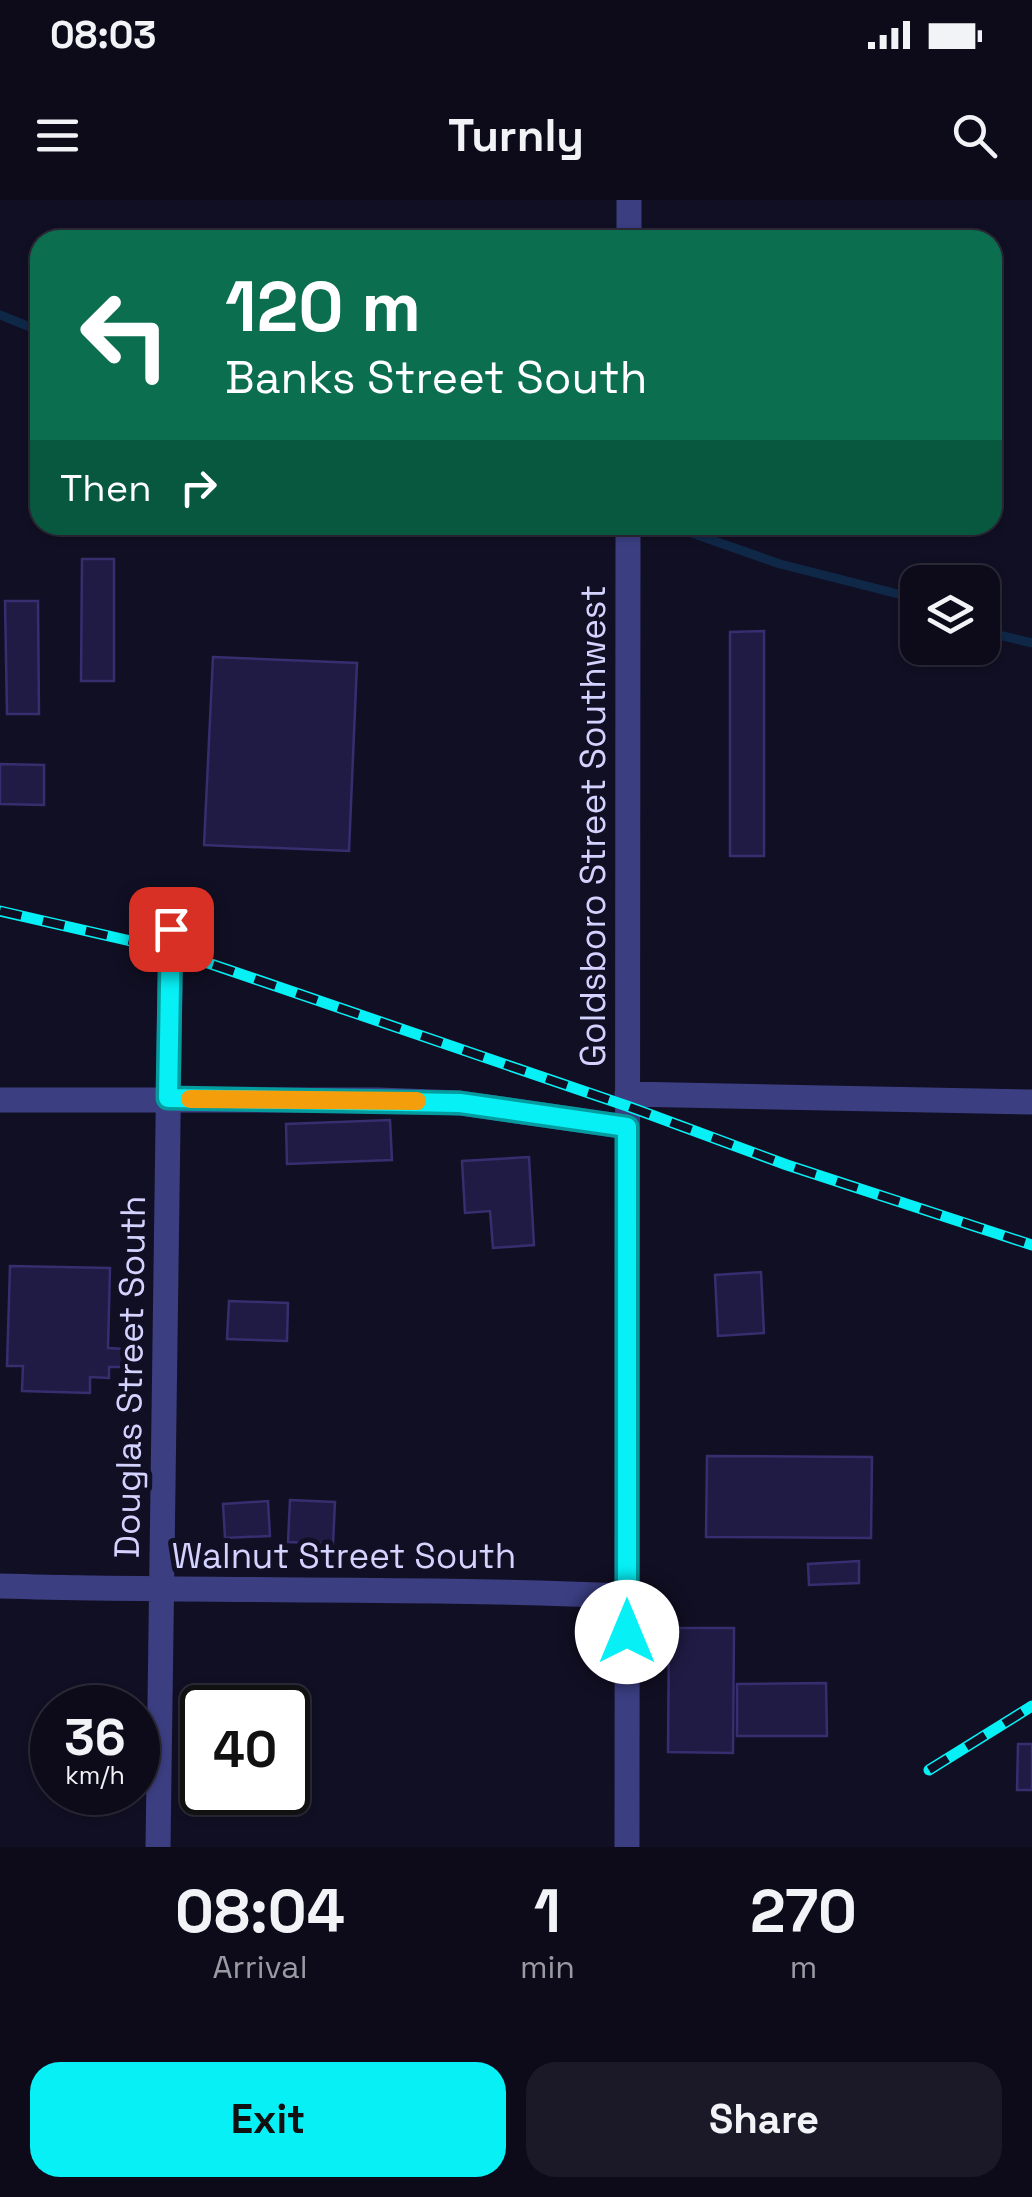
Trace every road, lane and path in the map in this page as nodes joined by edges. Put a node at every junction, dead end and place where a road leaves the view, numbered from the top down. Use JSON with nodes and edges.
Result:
{"nodes":[{"id":1,"x":628,"y":200,"type":"edge"},
{"id":2,"x":628,"y":230,"type":"edge"},
{"id":3,"x":628,"y":535,"type":"edge"},
{"id":4,"x":171,"y":908,"type":"dead end"},
{"id":5,"x":628,"y":1094,"type":"junction"},
{"id":6,"x":168,"y":1098,"type":"junction"},
{"id":7,"x":0,"y":1100,"type":"edge"},
{"id":8,"x":1032,"y":1102,"type":"edge"},
{"id":9,"x":627,"y":1127,"type":"junction"},
{"id":10,"x":0,"y":1586,"type":"edge"},
{"id":11,"x":162,"y":1590,"type":"junction"},
{"id":12,"x":627,"y":1596,"type":"junction"},
{"id":13,"x":158,"y":1847,"type":"edge"},
{"id":14,"x":626,"y":1847,"type":"edge"}],
"edges":[{"from":1,"to":2,"type":"street"},
{"from":3,"to":5,"type":"street","name":"Goldsboro Street Southwest"},
{"from":4,"to":6,"type":"street","name":"Douglas Street South"},
{"from":5,"to":8,"type":"street"},
{"from":5,"to":9,"type":"street","name":"Goldsboro Street Southwest"},
{"from":6,"to":7,"type":"street"},
{"from":6,"to":9,"type":"street"},
{"from":6,"to":11,"type":"street","name":"Douglas Street South"},
{"from":9,"to":12,"type":"street","name":"Goldsboro Street Southwest"},
{"from":10,"to":11,"type":"street","name":"Walnut Street South"},
{"from":11,"to":12,"type":"street","name":"Walnut Street South"},
{"from":11,"to":13,"type":"street","name":"Douglas Street South"},
{"from":12,"to":14,"type":"street","name":"Goldsboro Street Southwest"}]}
